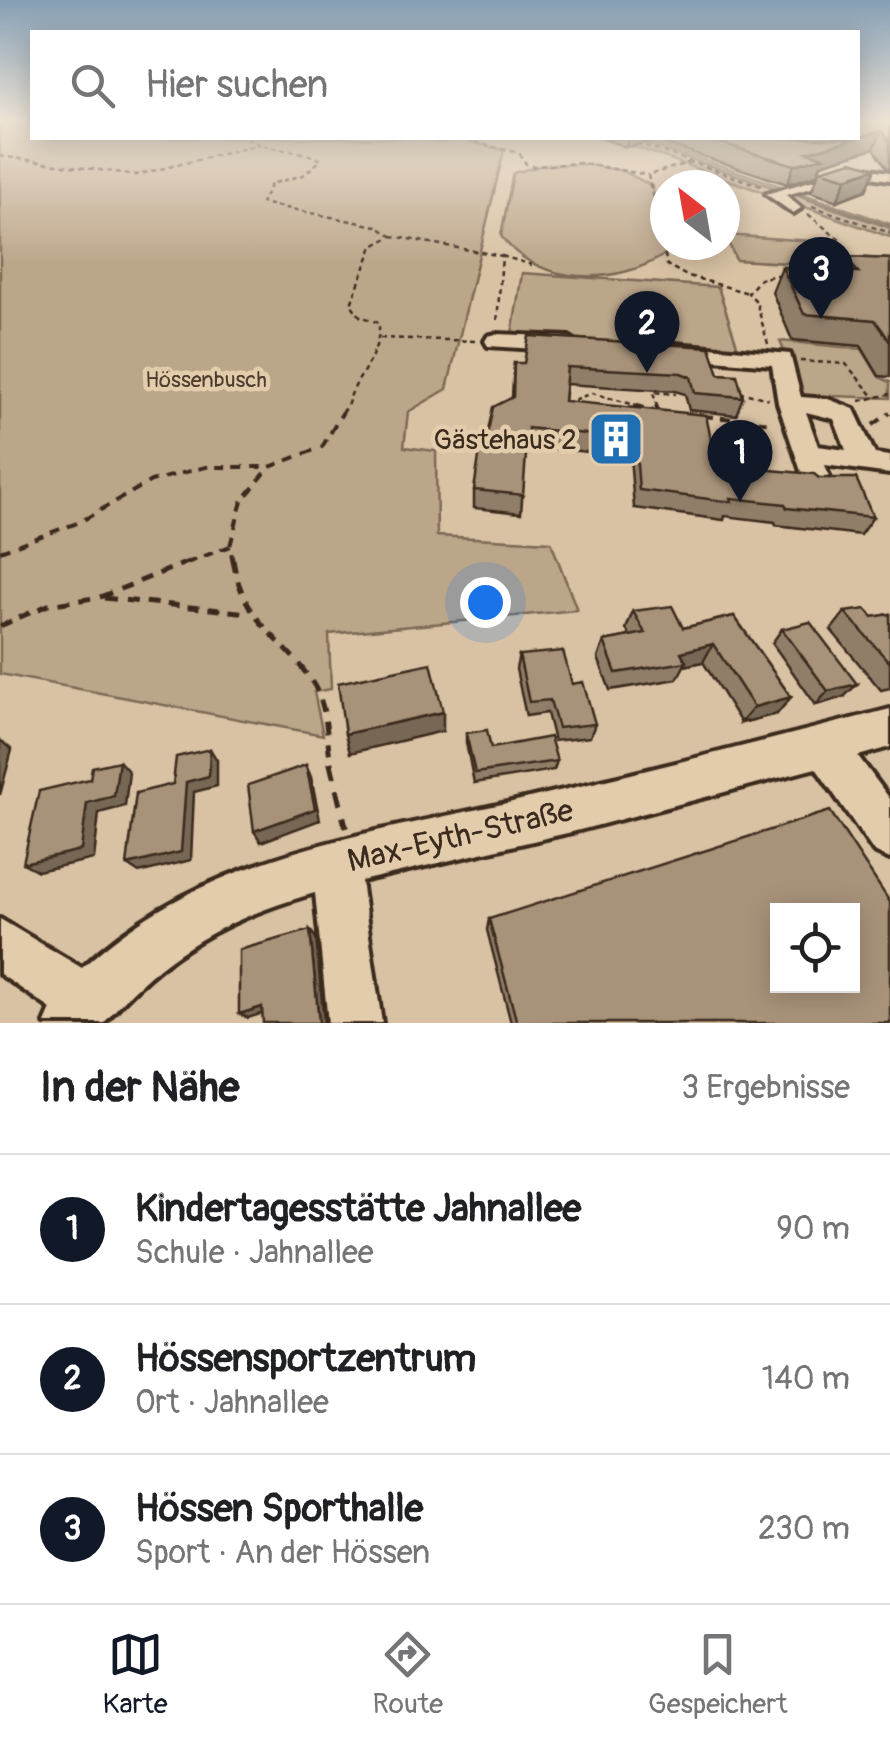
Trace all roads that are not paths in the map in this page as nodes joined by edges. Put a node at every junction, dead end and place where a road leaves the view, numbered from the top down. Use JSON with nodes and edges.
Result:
{"nodes":[{"id":1,"x":859,"y":169,"type":"edge"},
{"id":2,"x":793,"y":208,"type":"road end"},
{"id":3,"x":496,"y":342,"type":"road end"},
{"id":4,"x":600,"y":346,"type":"edge"},
{"id":5,"x":657,"y":350,"type":"edge"},
{"id":6,"x":793,"y":414,"type":"junction"},
{"id":7,"x":806,"y":453,"type":"junction"},
{"id":8,"x":877,"y":463,"type":"edge"},
{"id":9,"x":818,"y":485,"type":"edge"},
{"id":10,"x":890,"y":728,"type":"edge"},
{"id":11,"x":825,"y":746,"type":"junction"},
{"id":12,"x":890,"y":836,"type":"edge"},
{"id":13,"x":344,"y":860,"type":"junction"},
{"id":14,"x":0,"y":944,"type":"edge"},
{"id":15,"x":79,"y":1012,"type":"edge"},
{"id":16,"x":356,"y":1023,"type":"edge"}],
"edges":[{"from":1,"to":2,"type":"street"},
{"from":3,"to":4,"type":"street"},
{"from":5,"to":6,"type":"street"},
{"from":6,"to":7,"type":"street"},
{"from":6,"to":8,"type":"street"},
{"from":7,"to":8,"type":"street"},
{"from":7,"to":9,"type":"street"},
{"from":10,"to":11,"type":"street","name":"Max-Eyth-Straße"},
{"from":11,"to":12,"type":"street"},
{"from":11,"to":13,"type":"street","name":"Max-Eyth-Straße"},
{"from":13,"to":15,"type":"street","name":"Max-Eyth-Straße"},
{"from":13,"to":16,"type":"street"},
{"from":14,"to":15,"type":"street"}]}
